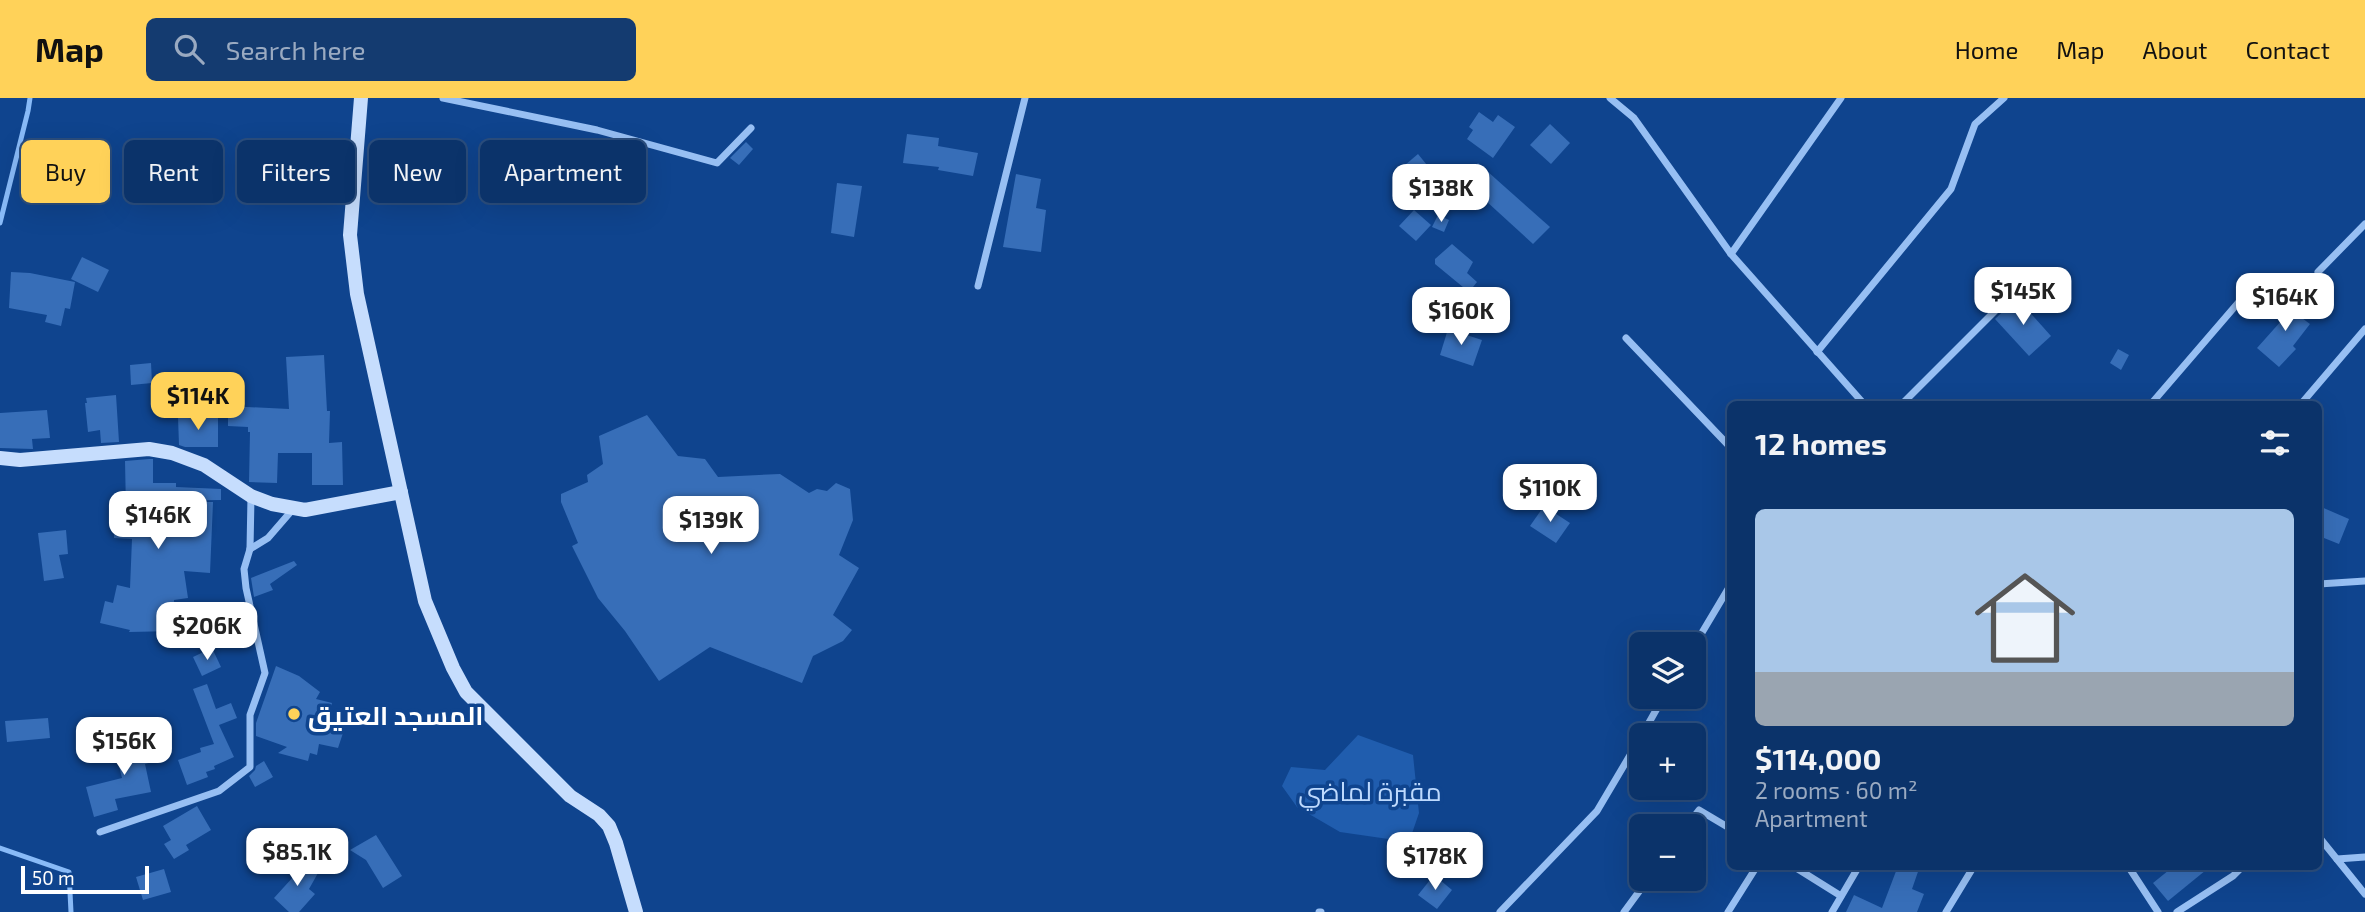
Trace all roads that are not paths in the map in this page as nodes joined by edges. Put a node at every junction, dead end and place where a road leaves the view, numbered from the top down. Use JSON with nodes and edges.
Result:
{"nodes":[{"id":1,"x":361,"y":98,"type":"edge"},
{"id":2,"x":443,"y":98,"type":"edge"},
{"id":3,"x":1025,"y":98,"type":"edge"},
{"id":4,"x":1610,"y":98,"type":"edge"},
{"id":5,"x":1840,"y":98,"type":"edge"},
{"id":6,"x":2004,"y":98,"type":"edge"},
{"id":7,"x":751,"y":128,"type":"dead end"},
{"id":8,"x":2365,"y":224,"type":"edge"},
{"id":9,"x":1731,"y":254,"type":"junction"},
{"id":10,"x":2035,"y":271,"type":"dead end"},
{"id":11,"x":2318,"y":272,"type":"dead end"},
{"id":12,"x":978,"y":286,"type":"dead end"},
{"id":13,"x":2244,"y":296,"type":"dead end"},
{"id":14,"x":2365,"y":329,"type":"edge"},
{"id":15,"x":1626,"y":338,"type":"dead end"},
{"id":16,"x":1817,"y":352,"type":"junction"},
{"id":17,"x":1861,"y":401,"type":"edge"},
{"id":18,"x":1905,"y":401,"type":"edge"},
{"id":19,"x":2154,"y":401,"type":"edge"},
{"id":20,"x":2304,"y":401,"type":"edge"},
{"id":21,"x":1727,"y":444,"type":"edge"},
{"id":22,"x":0,"y":458,"type":"edge"},
{"id":23,"x":401,"y":492,"type":"junction"},
{"id":24,"x":251,"y":496,"type":"junction"},
{"id":25,"x":295,"y":508,"type":"junction"},
{"id":26,"x":250,"y":549,"type":"junction"},
{"id":27,"x":2365,"y":581,"type":"edge"},
{"id":28,"x":2322,"y":584,"type":"edge"},
{"id":29,"x":1727,"y":591,"type":"edge"},
{"id":30,"x":1702,"y":632,"type":"edge"},
{"id":31,"x":1629,"y":757,"type":"edge"},
{"id":32,"x":1706,"y":814,"type":"edge"},
{"id":33,"x":1727,"y":827,"type":"edge"},
{"id":34,"x":100,"y":832,"type":"dead end"},
{"id":35,"x":2322,"y":841,"type":"edge"},
{"id":36,"x":2365,"y":857,"type":"edge"},
{"id":37,"x":2337,"y":859,"type":"junction"},
{"id":38,"x":1754,"y":870,"type":"edge"},
{"id":39,"x":1799,"y":870,"type":"edge"},
{"id":40,"x":1857,"y":870,"type":"edge"},
{"id":41,"x":1972,"y":870,"type":"edge"},
{"id":42,"x":2131,"y":870,"type":"edge"},
{"id":43,"x":2239,"y":870,"type":"edge"},
{"id":44,"x":1639,"y":891,"type":"edge"},
{"id":45,"x":2365,"y":894,"type":"edge"},
{"id":46,"x":1841,"y":896,"type":"junction"},
{"id":47,"x":636,"y":912,"type":"edge"},
{"id":48,"x":1500,"y":912,"type":"edge"},
{"id":49,"x":1624,"y":912,"type":"edge"},
{"id":50,"x":1728,"y":912,"type":"edge"},
{"id":51,"x":1832,"y":912,"type":"edge"},
{"id":52,"x":1946,"y":912,"type":"edge"},
{"id":53,"x":2158,"y":912,"type":"edge"},
{"id":54,"x":2177,"y":912,"type":"edge"}],
"edges":[{"from":1,"to":23,"type":"street"},
{"from":2,"to":7,"type":"street"},
{"from":3,"to":12,"type":"street"},
{"from":4,"to":9,"type":"street"},
{"from":5,"to":9,"type":"street"},
{"from":6,"to":16,"type":"street"},
{"from":8,"to":11,"type":"street"},
{"from":9,"to":16,"type":"street"},
{"from":10,"to":18,"type":"street"},
{"from":13,"to":19,"type":"street"},
{"from":14,"to":20,"type":"street"},
{"from":15,"to":21,"type":"street"},
{"from":16,"to":17,"type":"street"},
{"from":22,"to":24,"type":"street"},
{"from":23,"to":25,"type":"street"},
{"from":23,"to":47,"type":"street"},
{"from":24,"to":25,"type":"street"},
{"from":24,"to":26,"type":"street"},
{"from":25,"to":26,"type":"street"},
{"from":26,"to":34,"type":"street"},
{"from":27,"to":28,"type":"street"},
{"from":29,"to":30,"type":"street"},
{"from":31,"to":48,"type":"street"},
{"from":32,"to":33,"type":"street"},
{"from":35,"to":37,"type":"street"},
{"from":36,"to":37,"type":"street"},
{"from":37,"to":45,"type":"street"},
{"from":38,"to":50,"type":"street"},
{"from":39,"to":46,"type":"street"},
{"from":40,"to":46,"type":"street"},
{"from":41,"to":52,"type":"street"},
{"from":42,"to":53,"type":"street"},
{"from":43,"to":54,"type":"street"},
{"from":44,"to":49,"type":"street"},
{"from":46,"to":51,"type":"street"}]}
